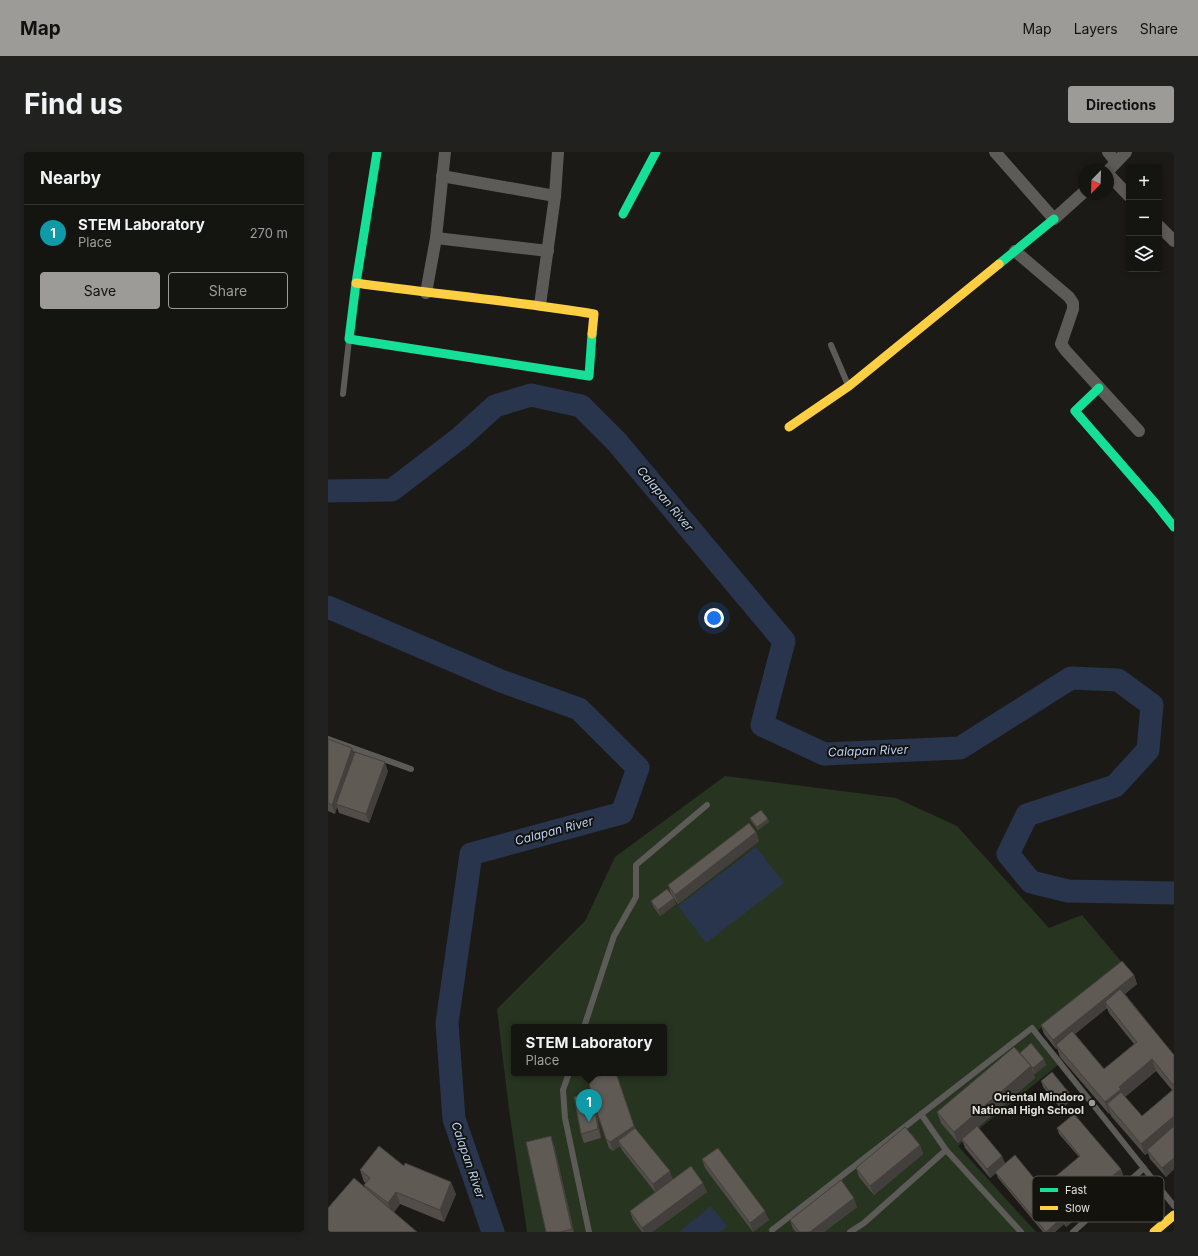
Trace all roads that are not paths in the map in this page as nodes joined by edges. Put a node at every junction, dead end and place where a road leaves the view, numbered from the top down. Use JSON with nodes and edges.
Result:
{"nodes":[{"id":1,"x":377,"y":152,"type":"edge"},
{"id":2,"x":445,"y":152,"type":"edge"},
{"id":3,"x":558,"y":152,"type":"edge"},
{"id":4,"x":656,"y":152,"type":"edge"},
{"id":5,"x":995,"y":152,"type":"edge"},
{"id":6,"x":1108,"y":152,"type":"edge"},
{"id":7,"x":1126,"y":152,"type":"edge"},
{"id":8,"x":1111,"y":164,"type":"edge"},
{"id":9,"x":1114,"y":164,"type":"edge"},
{"id":10,"x":442,"y":176,"type":"junction"},
{"id":11,"x":1114,"y":180,"type":"edge"},
{"id":12,"x":1126,"y":193,"type":"edge"},
{"id":13,"x":556,"y":196,"type":"junction"},
{"id":14,"x":1078,"y":197,"type":"edge"},
{"id":15,"x":623,"y":214,"type":"dead end"},
{"id":16,"x":1054,"y":219,"type":"junction"},
{"id":17,"x":1162,"y":229,"type":"edge"},
{"id":18,"x":436,"y":238,"type":"junction"},
{"id":19,"x":1174,"y":242,"type":"edge"},
{"id":20,"x":548,"y":251,"type":"junction"},
{"id":21,"x":1015,"y":251,"type":"junction"},
{"id":22,"x":356,"y":283,"type":"junction"},
{"id":23,"x":426,"y":293,"type":"junction"},
{"id":24,"x":540,"y":305,"type":"junction"},
{"id":25,"x":349,"y":339,"type":"junction"},
{"id":26,"x":831,"y":345,"type":"dead end"},
{"id":27,"x":849,"y":386,"type":"junction"},
{"id":28,"x":1099,"y":388,"type":"junction"},
{"id":29,"x":344,"y":394,"type":"dead end"},
{"id":30,"x":789,"y":427,"type":"dead end"},
{"id":31,"x":1139,"y":431,"type":"dead end"},
{"id":32,"x":1174,"y":527,"type":"edge"},
{"id":33,"x":328,"y":739,"type":"edge"},
{"id":34,"x":411,"y":769,"type":"dead end"},
{"id":35,"x":707,"y":805,"type":"dead end"},
{"id":36,"x":585,"y":1024,"type":"edge"},
{"id":37,"x":568,"y":1076,"type":"edge"},
{"id":38,"x":921,"y":1114,"type":"junction"},
{"id":39,"x":946,"y":1150,"type":"junction"},
{"id":40,"x":1144,"y":1168,"type":"junction"},
{"id":41,"x":1135,"y":1176,"type":"edge"},
{"id":42,"x":1150,"y":1176,"type":"edge"},
{"id":43,"x":1164,"y":1193,"type":"edge"},
{"id":44,"x":1174,"y":1206,"type":"edge"},
{"id":45,"x":1174,"y":1215,"type":"edge"},
{"id":46,"x":1084,"y":1222,"type":"edge"},
{"id":47,"x":772,"y":1230,"type":"dead end"},
{"id":48,"x":588,"y":1232,"type":"edge"},
{"id":49,"x":850,"y":1232,"type":"edge"},
{"id":50,"x":1021,"y":1232,"type":"edge"},
{"id":51,"x":1073,"y":1232,"type":"edge"},
{"id":52,"x":1154,"y":1232,"type":"edge"}],
"edges":[{"from":1,"to":22,"type":"main road"},
{"from":2,"to":10,"type":"street"},
{"from":3,"to":13,"type":"street"},
{"from":4,"to":15,"type":"main road"},
{"from":5,"to":16,"type":"street"},
{"from":6,"to":8,"type":"street"},
{"from":7,"to":9,"type":"street"},
{"from":10,"to":13,"type":"street"},
{"from":10,"to":18,"type":"street"},
{"from":11,"to":12,"type":"street"},
{"from":13,"to":20,"type":"street"},
{"from":14,"to":16,"type":"street"},
{"from":16,"to":21,"type":"main road"},
{"from":17,"to":19,"type":"street"},
{"from":18,"to":20,"type":"street"},
{"from":18,"to":23,"type":"street"},
{"from":20,"to":24,"type":"street"},
{"from":21,"to":27,"type":"main road"},
{"from":21,"to":28,"type":"street"},
{"from":22,"to":23,"type":"main road"},
{"from":22,"to":25,"type":"main road"},
{"from":23,"to":24,"type":"main road"},
{"from":24,"to":25,"type":"main road"},
{"from":25,"to":29,"type":"lane"},
{"from":26,"to":27,"type":"lane"},
{"from":27,"to":30,"type":"main road"},
{"from":28,"to":31,"type":"street"},
{"from":28,"to":32,"type":"main road"},
{"from":33,"to":34,"type":"lane"},
{"from":35,"to":36,"type":"lane"},
{"from":37,"to":48,"type":"lane"},
{"from":38,"to":39,"type":"lane"},
{"from":38,"to":40,"type":"lane"},
{"from":38,"to":47,"type":"lane"},
{"from":39,"to":49,"type":"lane"},
{"from":39,"to":50,"type":"lane"},
{"from":40,"to":41,"type":"lane"},
{"from":40,"to":42,"type":"lane"},
{"from":43,"to":44,"type":"lane"},
{"from":45,"to":52,"type":"main road"},
{"from":46,"to":51,"type":"lane"}]}
